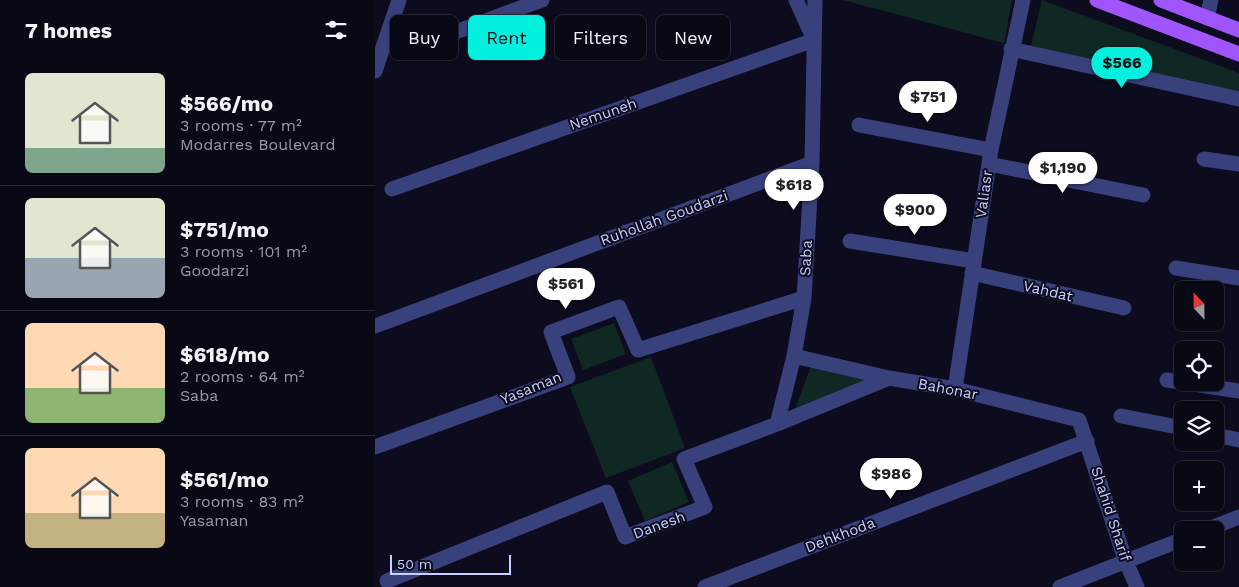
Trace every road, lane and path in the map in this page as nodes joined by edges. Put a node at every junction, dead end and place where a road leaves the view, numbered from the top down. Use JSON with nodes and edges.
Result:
{"nodes":[{"id":1,"x":399,"y":0,"type":"edge"},
{"id":2,"x":542,"y":0,"type":"edge"},
{"id":3,"x":796,"y":0,"type":"edge"},
{"id":4,"x":815,"y":0,"type":"edge"},
{"id":5,"x":1023,"y":0,"type":"edge"},
{"id":6,"x":1097,"y":0,"type":"edge"},
{"id":7,"x":1161,"y":0,"type":"edge"},
{"id":8,"x":1211,"y":0,"type":"edge"},
{"id":9,"x":1207,"y":18,"type":"junction"},
{"id":10,"x":1239,"y":30,"type":"edge"},
{"id":11,"x":458,"y":31,"type":"edge"},
{"id":12,"x":814,"y":40,"type":"junction"},
{"id":13,"x":1011,"y":49,"type":"junction"},
{"id":14,"x":1239,"y":54,"type":"edge"},
{"id":15,"x":375,"y":71,"type":"edge"},
{"id":16,"x":1239,"y":99,"type":"edge"},
{"id":17,"x":859,"y":125,"type":"dead end"},
{"id":18,"x":990,"y":157,"type":"junction"},
{"id":19,"x":1204,"y":159,"type":"dead end"},
{"id":20,"x":812,"y":163,"type":"junction"},
{"id":21,"x":1239,"y":164,"type":"edge"},
{"id":22,"x":392,"y":189,"type":"dead end"},
{"id":23,"x":1143,"y":195,"type":"dead end"},
{"id":24,"x":850,"y":241,"type":"dead end"},
{"id":25,"x":973,"y":267,"type":"junction"},
{"id":26,"x":1176,"y":268,"type":"dead end"},
{"id":27,"x":1239,"y":278,"type":"edge"},
{"id":28,"x":804,"y":298,"type":"junction"},
{"id":29,"x":1124,"y":308,"type":"dead end"},
{"id":30,"x":375,"y":326,"type":"edge"},
{"id":31,"x":794,"y":356,"type":"junction"},
{"id":32,"x":889,"y":378,"type":"junction"},
{"id":33,"x":1167,"y":380,"type":"dead end"},
{"id":34,"x":955,"y":389,"type":"junction"},
{"id":35,"x":1239,"y":391,"type":"edge"},
{"id":36,"x":1121,"y":416,"type":"dead end"},
{"id":37,"x":777,"y":424,"type":"junction"},
{"id":38,"x":1174,"y":426,"type":"edge"},
{"id":39,"x":1224,"y":437,"type":"edge"},
{"id":40,"x":1239,"y":440,"type":"edge"},
{"id":41,"x":1087,"y":441,"type":"junction"},
{"id":42,"x":375,"y":447,"type":"edge"},
{"id":43,"x":1239,"y":517,"type":"edge"},
{"id":44,"x":1224,"y":523,"type":"edge"},
{"id":45,"x":1174,"y":543,"type":"edge"},
{"id":46,"x":1126,"y":562,"type":"junction"},
{"id":47,"x":386,"y":581,"type":"edge"},
{"id":48,"x":705,"y":587,"type":"edge"},
{"id":49,"x":1060,"y":587,"type":"edge"},
{"id":50,"x":1137,"y":587,"type":"edge"}],
"edges":[{"from":1,"to":15,"type":"street"},
{"from":2,"to":11,"type":"street"},
{"from":3,"to":12,"type":"street"},
{"from":4,"to":12,"type":"street","name":"Saba"},
{"from":5,"to":13,"type":"street","name":"Valiasr"},
{"from":6,"to":14,"type":"main road"},
{"from":7,"to":9,"type":"main road"},
{"from":8,"to":9,"type":"street"},
{"from":9,"to":10,"type":"main road"},
{"from":12,"to":20,"type":"street","name":"Saba"},
{"from":12,"to":22,"type":"street","name":"Nemuneh"},
{"from":13,"to":16,"type":"street"},
{"from":13,"to":18,"type":"street","name":"Valiasr"},
{"from":17,"to":18,"type":"street"},
{"from":18,"to":23,"type":"street"},
{"from":18,"to":25,"type":"street","name":"Valiasr"},
{"from":19,"to":21,"type":"street"},
{"from":20,"to":28,"type":"street","name":"Saba"},
{"from":20,"to":30,"type":"street","name":"Ruhollah Goudarzi"},
{"from":24,"to":25,"type":"street","name":"Vahdat"},
{"from":25,"to":29,"type":"street","name":"Vahdat"},
{"from":25,"to":34,"type":"street","name":"Valiasr"},
{"from":26,"to":27,"type":"street"},
{"from":28,"to":31,"type":"street","name":"Saba"},
{"from":28,"to":42,"type":"street","name":"Yasaman"},
{"from":31,"to":32,"type":"street","name":"Bahonar"},
{"from":31,"to":37,"type":"street","name":"Saba"},
{"from":32,"to":34,"type":"street","name":"Bahonar"},
{"from":32,"to":37,"type":"street","name":"Danesh"},
{"from":33,"to":35,"type":"street"},
{"from":34,"to":41,"type":"street","name":"Bahonar"},
{"from":36,"to":38,"type":"street"},
{"from":37,"to":47,"type":"street","name":"Danesh"},
{"from":39,"to":40,"type":"street"},
{"from":41,"to":46,"type":"street","name":"Shahid Sharif"},
{"from":41,"to":48,"type":"street","name":"Dehkhoda"},
{"from":43,"to":44,"type":"street"},
{"from":45,"to":46,"type":"street"},
{"from":46,"to":49,"type":"street"},
{"from":46,"to":50,"type":"street","name":"Shahid Sharif"}]}
